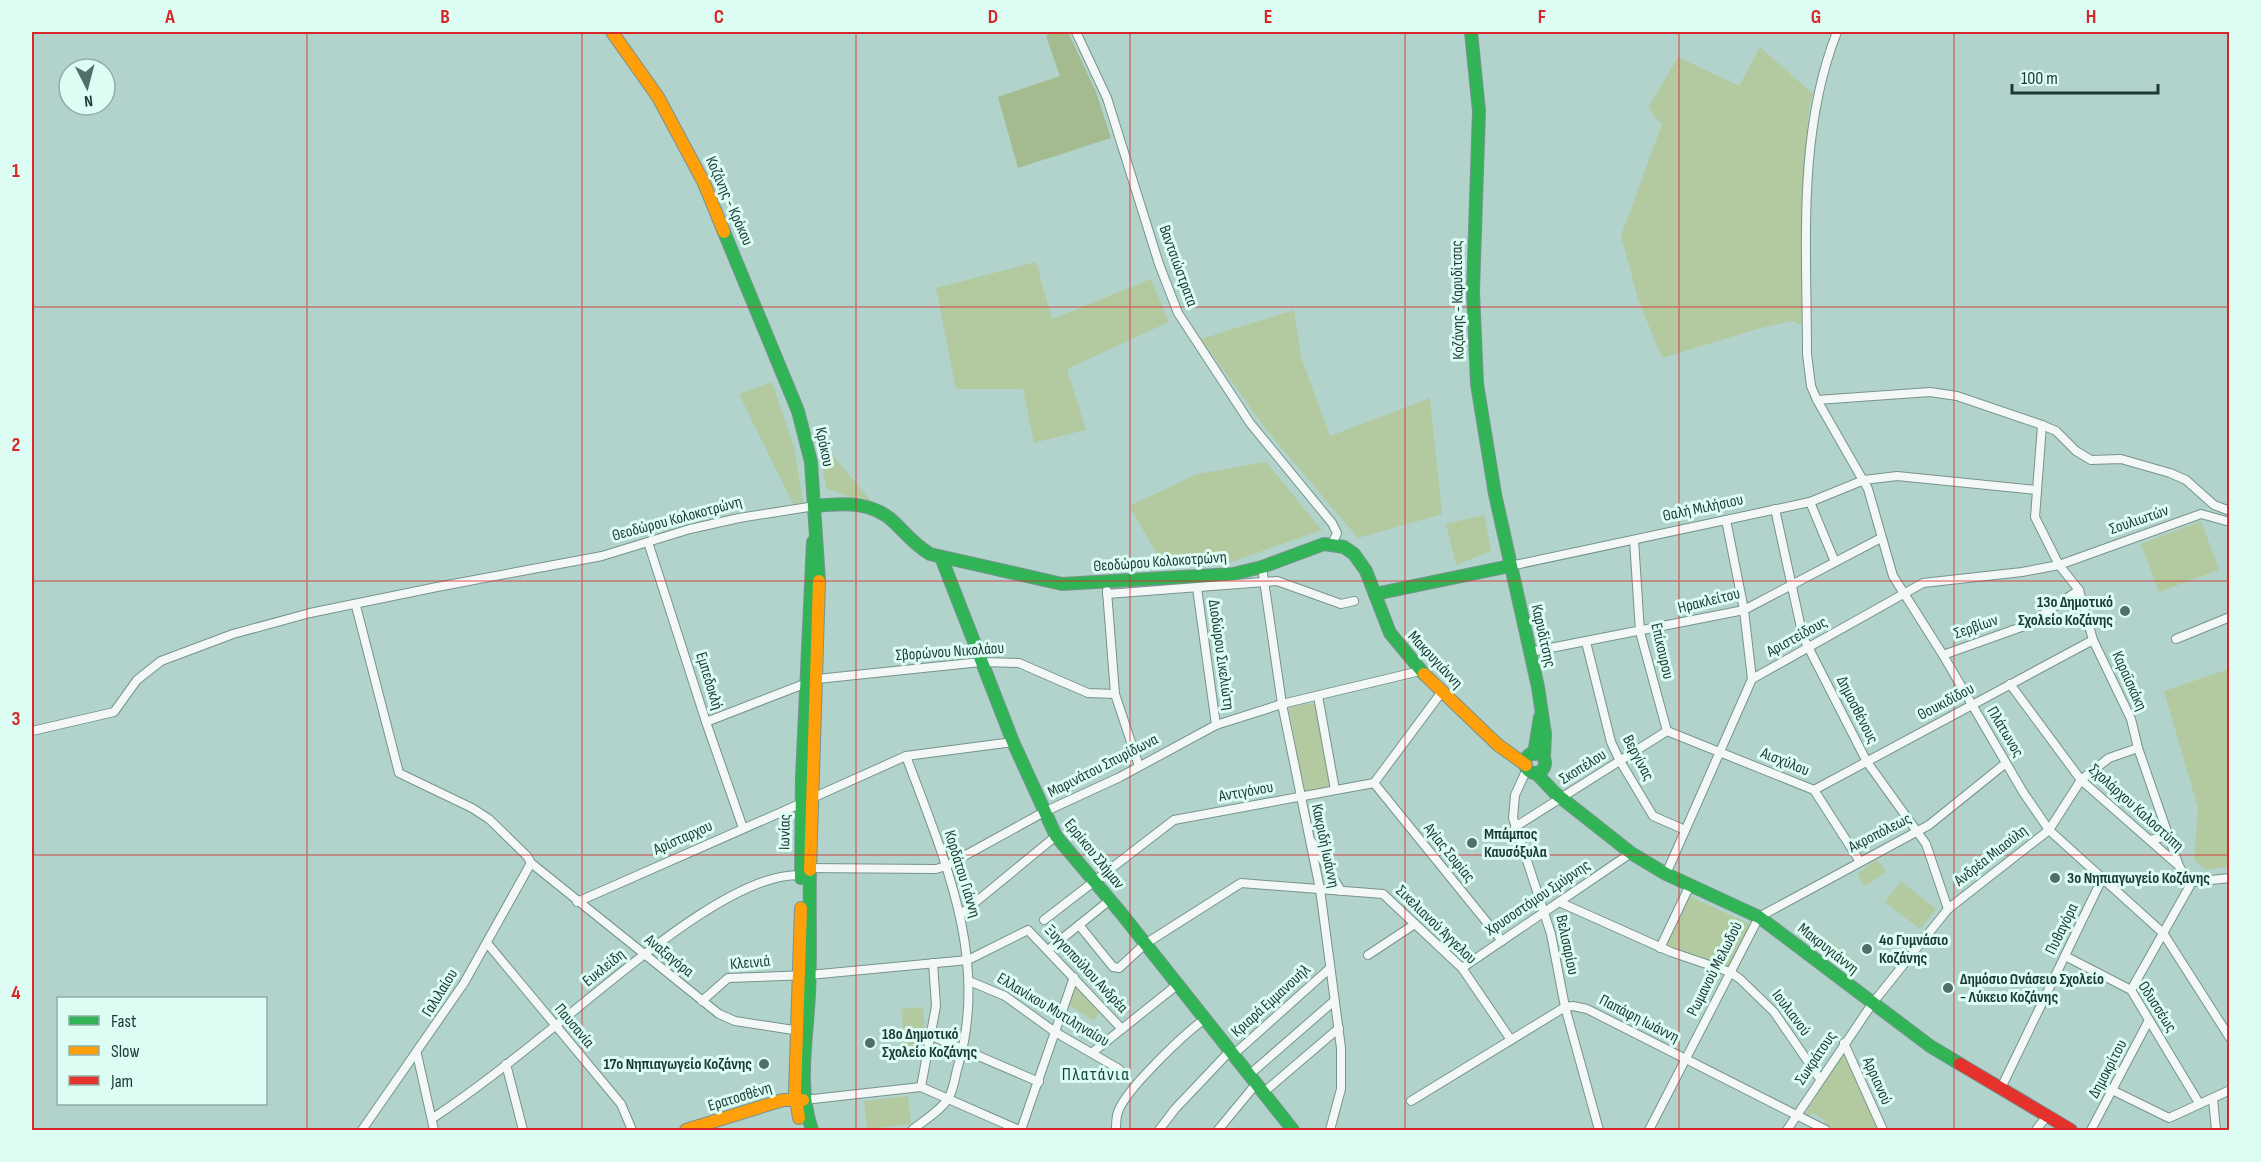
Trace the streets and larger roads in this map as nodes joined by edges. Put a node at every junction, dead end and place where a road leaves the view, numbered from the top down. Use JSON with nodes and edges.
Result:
{"nodes":[{"id":1,"x":612,"y":32,"type":"edge"},
{"id":2,"x":1076,"y":32,"type":"edge"},
{"id":3,"x":1471,"y":32,"type":"edge"},
{"id":4,"x":1837,"y":32,"type":"edge"},
{"id":5,"x":792,"y":396,"type":"joint"},
{"id":6,"x":1817,"y":400,"type":"junction"},
{"id":7,"x":2042,"y":424,"type":"junction"},
{"id":8,"x":1864,"y":480,"type":"junction"},
{"id":9,"x":2037,"y":490,"type":"junction"},
{"id":10,"x":2201,"y":496,"type":"junction"},
{"id":11,"x":1810,"y":502,"type":"junction"},
{"id":12,"x":815,"y":506,"type":"junction"},
{"id":13,"x":1775,"y":509,"type":"junction"},
{"id":14,"x":2229,"y":511,"type":"edge"},
{"id":15,"x":2201,"y":514,"type":"junction"},
{"id":16,"x":1726,"y":520,"type":"junction"},
{"id":17,"x":2229,"y":522,"type":"edge"},
{"id":18,"x":1881,"y":538,"type":"junction"},
{"id":19,"x":1634,"y":540,"type":"junction"},
{"id":20,"x":648,"y":542,"type":"junction"},
{"id":21,"x":1332,"y":544,"type":"junction"},
{"id":22,"x":941,"y":557,"type":"junction"},
{"id":23,"x":1835,"y":562,"type":"junction"},
{"id":24,"x":2059,"y":565,"type":"junction"},
{"id":25,"x":1510,"y":566,"type":"junction"},
{"id":26,"x":1262,"y":567,"type":"junction"},
{"id":27,"x":1264,"y":584,"type":"junction"},
{"id":28,"x":1791,"y":586,"type":"junction"},
{"id":29,"x":1107,"y":588,"type":"junction"},
{"id":30,"x":1197,"y":588,"type":"junction"},
{"id":31,"x":2079,"y":590,"type":"junction"},
{"id":32,"x":1903,"y":593,"type":"junction"},
{"id":33,"x":1375,"y":594,"type":"junction"},
{"id":34,"x":1354,"y":601,"type":"dead end"},
{"id":35,"x":356,"y":606,"type":"junction"},
{"id":36,"x":1744,"y":610,"type":"junction"},
{"id":37,"x":2229,"y":617,"type":"edge"},
{"id":38,"x":1640,"y":632,"type":"junction"},
{"id":39,"x":2176,"y":639,"type":"dead end"},
{"id":40,"x":2093,"y":640,"type":"junction"},
{"id":41,"x":1586,"y":642,"type":"junction"},
{"id":42,"x":1808,"y":649,"type":"junction"},
{"id":43,"x":1530,"y":652,"type":"junction"},
{"id":44,"x":1943,"y":654,"type":"junction"},
{"id":45,"x":981,"y":662,"type":"junction"},
{"id":46,"x":1420,"y":671,"type":"junction"},
{"id":47,"x":1752,"y":679,"type":"junction"},
{"id":48,"x":812,"y":680,"type":"junction"},
{"id":49,"x":2010,"y":684,"type":"junction"},
{"id":50,"x":1441,"y":693,"type":"junction"},
{"id":51,"x":1115,"y":694,"type":"junction"},
{"id":52,"x":1318,"y":696,"type":"junction"},
{"id":53,"x":1282,"y":704,"type":"junction"},
{"id":54,"x":1972,"y":705,"type":"junction"},
{"id":55,"x":706,"y":722,"type":"junction"},
{"id":56,"x":1216,"y":725,"type":"junction"},
{"id":57,"x":32,"y":731,"type":"edge"},
{"id":58,"x":1667,"y":731,"type":"junction"},
{"id":59,"x":1013,"y":742,"type":"junction"},
{"id":60,"x":2138,"y":748,"type":"junction"},
{"id":61,"x":1718,"y":752,"type":"junction"},
{"id":62,"x":906,"y":756,"type":"junction"},
{"id":63,"x":1620,"y":761,"type":"junction"},
{"id":64,"x":1867,"y":762,"type":"junction"},
{"id":65,"x":1534,"y":763,"type":"junction"},
{"id":66,"x":2006,"y":763,"type":"junction"},
{"id":67,"x":1139,"y":766,"type":"junction"},
{"id":68,"x":2080,"y":780,"type":"junction"},
{"id":69,"x":1374,"y":783,"type":"junction"},
{"id":70,"x":1335,"y":790,"type":"junction"},
{"id":71,"x":1814,"y":790,"type":"junction"},
{"id":72,"x":1300,"y":797,"type":"junction"},
{"id":73,"x":1562,"y":798,"type":"junction"},
{"id":74,"x":806,"y":801,"type":"junction"},
{"id":75,"x":1044,"y":812,"type":"junction"},
{"id":76,"x":743,"y":828,"type":"junction"},
{"id":77,"x":1515,"y":828,"type":"junction"},
{"id":78,"x":1685,"y":830,"type":"junction"},
{"id":79,"x":2049,"y":830,"type":"junction"},
{"id":80,"x":1916,"y":831,"type":"junction"},
{"id":81,"x":1308,"y":835,"type":"junction"},
{"id":82,"x":2168,"y":836,"type":"junction"},
{"id":83,"x":1056,"y":837,"type":"junction"},
{"id":84,"x":2150,"y":840,"type":"junction"},
{"id":85,"x":1631,"y":853,"type":"junction"},
{"id":86,"x":1859,"y":860,"type":"junction"},
{"id":87,"x":531,"y":863,"type":"junction"},
{"id":88,"x":946,"y":866,"type":"junction"},
{"id":89,"x":2180,"y":866,"type":"junction"},
{"id":90,"x":805,"y":872,"type":"junction"},
{"id":91,"x":1666,"y":874,"type":"junction"},
{"id":92,"x":2229,"y":878,"type":"edge"},
{"id":93,"x":2103,"y":879,"type":"junction"},
{"id":94,"x":1093,"y":881,"type":"junction"},
{"id":95,"x":2192,"y":882,"type":"junction"},
{"id":96,"x":1690,"y":885,"type":"junction"},
{"id":97,"x":1320,"y":889,"type":"junction"},
{"id":98,"x":1341,"y":891,"type":"junction"},
{"id":99,"x":1110,"y":900,"type":"junction"},
{"id":100,"x":577,"y":902,"type":"junction"},
{"id":101,"x":1559,"y":902,"type":"junction"},
{"id":102,"x":1948,"y":909,"type":"junction"},
{"id":103,"x":1544,"y":912,"type":"junction"},
{"id":104,"x":961,"y":914,"type":"junction"},
{"id":105,"x":1759,"y":917,"type":"junction"},
{"id":106,"x":1044,"y":920,"type":"dead end"},
{"id":107,"x":1415,"y":924,"type":"junction"},
{"id":108,"x":1079,"y":925,"type":"junction"},
{"id":109,"x":2163,"y":933,"type":"junction"},
{"id":110,"x":1502,"y":941,"type":"junction"},
{"id":111,"x":487,"y":944,"type":"junction"},
{"id":112,"x":1145,"y":944,"type":"junction"},
{"id":113,"x":1660,"y":948,"type":"junction"},
{"id":114,"x":1048,"y":950,"type":"junction"},
{"id":115,"x":644,"y":955,"type":"junction"},
{"id":116,"x":1368,"y":955,"type":"dead end"},
{"id":117,"x":2065,"y":956,"type":"junction"},
{"id":118,"x":968,"y":960,"type":"junction"},
{"id":119,"x":933,"y":963,"type":"junction"},
{"id":120,"x":1462,"y":968,"type":"junction"},
{"id":121,"x":1329,"y":969,"type":"junction"},
{"id":122,"x":1730,"y":972,"type":"junction"},
{"id":123,"x":804,"y":975,"type":"junction"},
{"id":124,"x":1074,"y":977,"type":"junction"},
{"id":125,"x":969,"y":981,"type":"junction"},
{"id":126,"x":1177,"y":985,"type":"junction"},
{"id":127,"x":2131,"y":990,"type":"junction"},
{"id":128,"x":702,"y":1001,"type":"junction"},
{"id":129,"x":1334,"y":1001,"type":"junction"},
{"id":130,"x":1872,"y":1004,"type":"junction"},
{"id":131,"x":1565,"y":1007,"type":"junction"},
{"id":132,"x":1205,"y":1019,"type":"junction"},
{"id":133,"x":2149,"y":1020,"type":"junction"},
{"id":134,"x":554,"y":1027,"type":"junction"},
{"id":135,"x":1339,"y":1028,"type":"junction"},
{"id":136,"x":1122,"y":1029,"type":"junction"},
{"id":137,"x":802,"y":1031,"type":"junction"},
{"id":138,"x":1055,"y":1032,"type":"junction"},
{"id":139,"x":933,"y":1036,"type":"junction"},
{"id":140,"x":2229,"y":1038,"type":"edge"},
{"id":141,"x":1511,"y":1040,"type":"junction"},
{"id":142,"x":1844,"y":1044,"type":"junction"},
{"id":143,"x":963,"y":1049,"type":"junction"},
{"id":144,"x":1093,"y":1052,"type":"junction"},
{"id":145,"x":1231,"y":1053,"type":"junction"},
{"id":146,"x":417,"y":1054,"type":"junction"},
{"id":147,"x":1686,"y":1059,"type":"junction"},
{"id":148,"x":506,"y":1064,"type":"junction"},
{"id":149,"x":1119,"y":1069,"type":"dead end"},
{"id":150,"x":1820,"y":1079,"type":"junction"},
{"id":151,"x":1039,"y":1082,"type":"junction"},
{"id":152,"x":1256,"y":1084,"type":"junction"},
{"id":153,"x":921,"y":1087,"type":"junction"},
{"id":154,"x":2001,"y":1088,"type":"junction"},
{"id":155,"x":2229,"y":1090,"type":"edge"},
{"id":156,"x":2114,"y":1091,"type":"junction"},
{"id":157,"x":948,"y":1099,"type":"junction"},
{"id":158,"x":2213,"y":1099,"type":"junction"},
{"id":159,"x":799,"y":1100,"type":"junction"},
{"id":160,"x":1411,"y":1101,"type":"dead end"},
{"id":161,"x":2199,"y":1103,"type":"junction"},
{"id":162,"x":1796,"y":1116,"type":"junction"},
{"id":163,"x":2047,"y":1116,"type":"junction"},
{"id":164,"x":433,"y":1118,"type":"junction"},
{"id":165,"x":362,"y":1131,"type":"edge"},
{"id":166,"x":434,"y":1131,"type":"edge"},
{"id":167,"x":523,"y":1131,"type":"edge"},
{"id":168,"x":632,"y":1131,"type":"edge"},
{"id":169,"x":686,"y":1131,"type":"edge"},
{"id":170,"x":803,"y":1131,"type":"edge"},
{"id":171,"x":812,"y":1131,"type":"edge"},
{"id":172,"x":912,"y":1131,"type":"edge"},
{"id":173,"x":1020,"y":1131,"type":"edge"},
{"id":174,"x":1116,"y":1131,"type":"edge"},
{"id":175,"x":1159,"y":1131,"type":"edge"},
{"id":176,"x":1218,"y":1131,"type":"edge"},
{"id":177,"x":1293,"y":1131,"type":"edge"},
{"id":178,"x":1330,"y":1131,"type":"edge"},
{"id":179,"x":1599,"y":1131,"type":"edge"},
{"id":180,"x":1649,"y":1131,"type":"edge"},
{"id":181,"x":1787,"y":1131,"type":"edge"},
{"id":182,"x":1826,"y":1131,"type":"edge"},
{"id":183,"x":1883,"y":1131,"type":"edge"},
{"id":184,"x":2036,"y":1131,"type":"edge"},
{"id":185,"x":2071,"y":1131,"type":"edge"},
{"id":186,"x":2091,"y":1131,"type":"edge"},
{"id":187,"x":2216,"y":1131,"type":"edge"}],
"edges":[{"from":1,"to":5,"type":"street","name":"Κοζάνης - Κρόκου"},
{"from":2,"to":21,"type":"street","name":"Βαντσιώστρατα"},
{"from":3,"to":25,"type":"street","name":"Κοζάνης - Καρυδίτσας"},
{"from":4,"to":6,"type":"street","name":"Πλάτωνος"},
{"from":5,"to":12,"type":"street","name":"Κρόκου"},
{"from":6,"to":7,"type":"street"},
{"from":6,"to":8,"type":"street","name":"Πλάτωνος"},
{"from":7,"to":9,"type":"street","name":"Καραϊσκάκη"},
{"from":7,"to":10,"type":"street"},
{"from":8,"to":9,"type":"street","name":"Θαλή Μιλήσιου"},
{"from":8,"to":11,"type":"street","name":"Θαλή Μιλήσιου"},
{"from":8,"to":18,"type":"street","name":"Πλάτωνος"},
{"from":9,"to":24,"type":"street","name":"Καραϊσκάκη"},
{"from":10,"to":14,"type":"street"},
{"from":10,"to":15,"type":"street"},
{"from":11,"to":13,"type":"street","name":"Θαλή Μιλήσιου"},
{"from":11,"to":23,"type":"street"},
{"from":12,"to":20,"type":"street","name":"Θεοδώρου Κολοκοτρώνη"},
{"from":12,"to":22,"type":"street","name":"Θεοδώρου Κολοκοτρώνη"},
{"from":12,"to":48,"type":"street","name":"Ιωνίας"},
{"from":13,"to":16,"type":"street","name":"Θαλή Μιλήσιου"},
{"from":13,"to":28,"type":"street","name":"Δημοσθένους"},
{"from":15,"to":17,"type":"street"},
{"from":15,"to":24,"type":"street","name":"Σουλιωτών"},
{"from":16,"to":19,"type":"street","name":"Θαλή Μιλήσιου"},
{"from":16,"to":36,"type":"street"},
{"from":18,"to":23,"type":"street","name":"Ηρακλείτου"},
{"from":18,"to":32,"type":"street","name":"Πλάτωνος"},
{"from":19,"to":25,"type":"street","name":"Θαλή Μιλήσιου"},
{"from":19,"to":38,"type":"street","name":"Επίκουρου"},
{"from":20,"to":35,"type":"street","name":"Θεοδώρου Κολοκοτρώνη"},
{"from":20,"to":55,"type":"street","name":"Εμπεδοκλή"},
{"from":21,"to":26,"type":"street","name":"Θεοδώρου Κολοκοτρώνη"},
{"from":21,"to":33,"type":"street"},
{"from":22,"to":29,"type":"street","name":"Θεοδώρου Κολοκοτρώνη"},
{"from":22,"to":45,"type":"street","name":"Ερρίκου Σλήμαν"},
{"from":23,"to":28,"type":"street","name":"Ηρακλείτου"},
{"from":24,"to":31,"type":"street","name":"Καραϊσκάκη"},
{"from":24,"to":32,"type":"street","name":"Αριστείδους"},
{"from":25,"to":33,"type":"street","name":"Θαλή Μιλήσιου"},
{"from":25,"to":43,"type":"street","name":"Καρυδίτσης"},
{"from":26,"to":27,"type":"street","name":"Κακριδή Ιωάννη"},
{"from":26,"to":29,"type":"street","name":"Θεοδώρου Κολοκοτρώνη"},
{"from":27,"to":30,"type":"street"},
{"from":27,"to":34,"type":"street"},
{"from":27,"to":53,"type":"street","name":"Κακριδή Ιωάννη"},
{"from":28,"to":36,"type":"street","name":"Ηρακλείτου"},
{"from":28,"to":42,"type":"street","name":"Δημοσθένους"},
{"from":29,"to":30,"type":"street"},
{"from":29,"to":51,"type":"street"},
{"from":30,"to":56,"type":"street","name":"Διοδώρου Σικελιώτη"},
{"from":31,"to":40,"type":"street","name":"Καραϊσκάκη"},
{"from":31,"to":44,"type":"street","name":"Σερβίων"},
{"from":32,"to":42,"type":"street","name":"Αριστείδους"},
{"from":32,"to":44,"type":"street","name":"Πλάτωνος"},
{"from":33,"to":46,"type":"street","name":"Μακρυγιάννη"},
{"from":35,"to":57,"type":"street","name":"Θεοδώρου Κολοκοτρώνη"},
{"from":35,"to":87,"type":"street","name":"Αναξαγόρα"},
{"from":36,"to":38,"type":"street","name":"Ηρακλείτου"},
{"from":36,"to":47,"type":"street"},
{"from":37,"to":39,"type":"street"},
{"from":38,"to":41,"type":"street","name":"Ηρακλείτου"},
{"from":38,"to":58,"type":"street","name":"Επίκουρου"},
{"from":40,"to":49,"type":"street","name":"Θουκιδίδου"},
{"from":40,"to":60,"type":"street","name":"Καραϊσκάκη"},
{"from":41,"to":43,"type":"street","name":"Ηρακλείτου"},
{"from":41,"to":63,"type":"street","name":"Βεργίνας"},
{"from":42,"to":47,"type":"street","name":"Αριστείδους"},
{"from":42,"to":64,"type":"street","name":"Δημοσθένους"},
{"from":43,"to":65,"type":"street","name":"Καρυδίτσης"},
{"from":44,"to":54,"type":"street","name":"Πλάτωνος"},
{"from":45,"to":48,"type":"street","name":"Σβορώνου Νικολάου"},
{"from":45,"to":51,"type":"street","name":"Σβορώνου Νικολάου"},
{"from":45,"to":59,"type":"street","name":"Ερρίκου Σλήμαν"},
{"from":46,"to":50,"type":"street","name":"Μακρυγιάννη"},
{"from":46,"to":52,"type":"street","name":"Μαρινάτου Σπυρίδωνα"},
{"from":47,"to":61,"type":"street"},
{"from":48,"to":55,"type":"street"},
{"from":48,"to":74,"type":"street","name":"Ιωνίας"},
{"from":49,"to":54,"type":"street","name":"Θουκιδίδου"},
{"from":49,"to":68,"type":"street","name":"Σχολάρχου Καλοστύπη"},
{"from":50,"to":65,"type":"street","name":"Μακρυγιάννη"},
{"from":50,"to":69,"type":"street"},
{"from":51,"to":67,"type":"street"},
{"from":52,"to":53,"type":"street","name":"Μαρινάτου Σπυρίδωνα"},
{"from":52,"to":70,"type":"street"},
{"from":53,"to":56,"type":"street","name":"Μαρινάτου Σπυρίδωνα"},
{"from":53,"to":72,"type":"street","name":"Κακριδή Ιωάννη"},
{"from":54,"to":64,"type":"street","name":"Θουκιδίδου"},
{"from":54,"to":66,"type":"street","name":"Πλάτωνος"},
{"from":55,"to":76,"type":"street","name":"Εμπεδοκλή"},
{"from":56,"to":67,"type":"street","name":"Μαρινάτου Σπυρίδωνα"},
{"from":58,"to":61,"type":"street","name":"Αισχύλου"},
{"from":58,"to":63,"type":"street","name":"Σκοπέλου"},
{"from":59,"to":62,"type":"street","name":"Αρίσταρχου"},
{"from":59,"to":75,"type":"street","name":"Ερρίκου Σλήμαν"},
{"from":60,"to":68,"type":"street","name":"Ανδρέα Μιαούλη"},
{"from":60,"to":82,"type":"street","name":"Καραϊσκάκη"},
{"from":61,"to":71,"type":"street","name":"Αισχύλου"},
{"from":61,"to":78,"type":"street"},
{"from":62,"to":74,"type":"street","name":"Αρίσταρχου"},
{"from":62,"to":88,"type":"street","name":"Κορδάτου Γιάννη"},
{"from":63,"to":73,"type":"street","name":"Σκοπέλου"},
{"from":63,"to":78,"type":"street","name":"Βεργίνας"},
{"from":64,"to":71,"type":"street","name":"Θουκιδίδου"},
{"from":64,"to":80,"type":"street","name":"Δημοσθένους"},
{"from":65,"to":73,"type":"street","name":"Μακρυγιάννη"},
{"from":65,"to":77,"type":"street","name":"Βελισαρίου"},
{"from":66,"to":79,"type":"street","name":"Πλάτωνος"},
{"from":66,"to":80,"type":"street","name":"Ακροπόλεως"},
{"from":67,"to":75,"type":"street","name":"Μαρινάτου Σπυρίδωνα"},
{"from":68,"to":79,"type":"street","name":"Ανδρέα Μιαούλη"},
{"from":68,"to":84,"type":"street","name":"Σχολάρχου Καλοστύπη"},
{"from":69,"to":70,"type":"street","name":"Αντιγόνου"},
{"from":69,"to":110,"type":"street","name":"Αγίας Σοφίας"},
{"from":70,"to":72,"type":"street","name":"Αντιγόνου"},
{"from":71,"to":86,"type":"street","name":"Αισχύλου"},
{"from":72,"to":81,"type":"street","name":"Κακριδή Ιωάννη"},
{"from":72,"to":94,"type":"street","name":"Αντιγόνου"},
{"from":73,"to":77,"type":"street","name":"Σκοπέλου"},
{"from":73,"to":85,"type":"street","name":"Μακρυγιάννη"},
{"from":74,"to":76,"type":"street","name":"Αρίσταρχου"},
{"from":74,"to":90,"type":"street","name":"Ιωνίας"},
{"from":75,"to":83,"type":"street","name":"Ερρίκου Σλήμαν"},
{"from":75,"to":88,"type":"street","name":"Μαρινάτου Σπυρίδωνα"},
{"from":76,"to":100,"type":"street","name":"Αρίσταρχου"},
{"from":77,"to":103,"type":"street","name":"Βελισαρίου"},
{"from":78,"to":91,"type":"street"},
{"from":79,"to":93,"type":"street","name":"Πλάτωνος"},
{"from":79,"to":102,"type":"street","name":"Ανδρέα Μιαούλη"},
{"from":80,"to":86,"type":"street","name":"Ακροπόλεως"},
{"from":80,"to":102,"type":"street","name":"Δημοσθένους"},
{"from":81,"to":97,"type":"street","name":"Κακριδή Ιωάννη"},
{"from":81,"to":98,"type":"street"},
{"from":82,"to":84,"type":"street"},
{"from":82,"to":89,"type":"street","name":"Καραϊσκάκη"},
{"from":83,"to":94,"type":"street","name":"Ερρίκου Σλήμαν"},
{"from":83,"to":104,"type":"street"},
{"from":84,"to":89,"type":"street","name":"Σχολάρχου Καλοστύπη"},
{"from":85,"to":91,"type":"street","name":"Μακρυγιάννη"},
{"from":85,"to":101,"type":"street","name":"Χρυσοστόμου Σμύρνης"},
{"from":86,"to":105,"type":"street","name":"Ακροπόλεως"},
{"from":87,"to":100,"type":"street","name":"Αναξαγόρα"},
{"from":87,"to":111,"type":"street","name":"Γαλιλαίου"},
{"from":88,"to":90,"type":"street","name":"Μαρινάτου Σπυρίδωνα"},
{"from":88,"to":104,"type":"street","name":"Κορδάτου Γιάννη"},
{"from":89,"to":95,"type":"street","name":"Καραϊσκάκη"},
{"from":90,"to":115,"type":"street","name":"Ευκλείδη"},
{"from":90,"to":123,"type":"street","name":"Ιωνίας"},
{"from":91,"to":96,"type":"street","name":"Μακρυγιάννη"},
{"from":92,"to":95,"type":"street"},
{"from":93,"to":109,"type":"street","name":"Πλάτωνος"},
{"from":93,"to":117,"type":"street","name":"Πυθαγόρα"},
{"from":94,"to":99,"type":"street","name":"Ερρίκου Σλήμαν"},
{"from":94,"to":106,"type":"street","name":"Αντιγόνου"},
{"from":95,"to":109,"type":"street"},
{"from":96,"to":105,"type":"street","name":"Μακρυγιάννη"},
{"from":96,"to":113,"type":"street"},
{"from":97,"to":98,"type":"street","name":"Σικελιανού Άγγελου"},
{"from":97,"to":112,"type":"street","name":"Σικελιανού Άγγελου"},
{"from":97,"to":121,"type":"street","name":"Κακριδή Ιωάννη"},
{"from":98,"to":107,"type":"street","name":"Σικελιανού Άγγελου"},
{"from":99,"to":108,"type":"street"},
{"from":99,"to":112,"type":"street","name":"Ερρίκου Σλήμαν"},
{"from":100,"to":115,"type":"street","name":"Αναξαγόρα"},
{"from":101,"to":103,"type":"street","name":"Χρυσοστόμου Σμύρνης"},
{"from":101,"to":113,"type":"street"},
{"from":102,"to":130,"type":"street","name":"Ανδρέα Μιαούλη"},
{"from":103,"to":110,"type":"street","name":"Χρυσοστόμου Σμύρνης"},
{"from":103,"to":131,"type":"street","name":"Βελισαρίου"},
{"from":104,"to":118,"type":"street","name":"Κορδάτου Γιάννη"},
{"from":105,"to":122,"type":"street","name":"Ρωμανού Μελωδού"},
{"from":105,"to":130,"type":"street","name":"Μακρυγιάννη"},
{"from":107,"to":116,"type":"street"},
{"from":107,"to":120,"type":"street","name":"Σικελιανού Άγγελου"},
{"from":108,"to":112,"type":"street","name":"Σικελιανού Άγγελου"},
{"from":108,"to":114,"type":"street"},
{"from":109,"to":127,"type":"street"},
{"from":109,"to":140,"type":"street","name":"Πλάτωνος"},
{"from":110,"to":120,"type":"street","name":"Χρυσοστόμου Σμύρνης"},
{"from":111,"to":134,"type":"street","name":"Παυσανία"},
{"from":111,"to":146,"type":"street","name":"Γαλιλαίου"},
{"from":112,"to":126,"type":"street","name":"Ερρίκου Σλήμαν"},
{"from":113,"to":122,"type":"street"},
{"from":114,"to":118,"type":"street","name":"Ξυγγοπούλου Ανδρέα"},
{"from":114,"to":124,"type":"street","name":"Ξυγγοπούλου Ανδρέα"},
{"from":115,"to":128,"type":"street","name":"Αναξαγόρα"},
{"from":115,"to":134,"type":"street","name":"Ευκλείδη"},
{"from":117,"to":127,"type":"street","name":"Οδυσσέως"},
{"from":117,"to":154,"type":"street","name":"Πυθαγόρα"},
{"from":118,"to":119,"type":"street"},
{"from":118,"to":125,"type":"street","name":"Κορδάτου Γιάννη"},
{"from":119,"to":123,"type":"street"},
{"from":119,"to":139,"type":"street"},
{"from":120,"to":141,"type":"street","name":"Σικελιανού Άγγελου"},
{"from":121,"to":129,"type":"street","name":"Κακριδή Ιωάννη"},
{"from":121,"to":145,"type":"street","name":"Κριαρά Εμμανουήλ"},
{"from":122,"to":147,"type":"street","name":"Ρωμανού Μελωδού"},
{"from":122,"to":150,"type":"street","name":"Ιουλιανού"},
{"from":123,"to":128,"type":"street","name":"Κλεινιά"},
{"from":123,"to":137,"type":"street","name":"Ιωνίας"},
{"from":124,"to":136,"type":"street","name":"Ξυγγοπούλου Ανδρέα"},
{"from":124,"to":138,"type":"street"},
{"from":125,"to":138,"type":"street","name":"Ελλανίκου Μυτιληναίου"},
{"from":125,"to":143,"type":"street","name":"Κορδάτου Γιάννη"},
{"from":126,"to":132,"type":"street","name":"Ερρίκου Σλήμαν"},
{"from":126,"to":136,"type":"street"},
{"from":127,"to":133,"type":"street","name":"Οδυσσέως"},
{"from":128,"to":137,"type":"street","name":"Αναξαγόρα"},
{"from":129,"to":135,"type":"street","name":"Κακριδή Ιωάννη"},
{"from":129,"to":152,"type":"street"},
{"from":130,"to":142,"type":"street","name":"Σωκράτους"},
{"from":130,"to":154,"type":"street","name":"Μακρυγιάννη"},
{"from":131,"to":141,"type":"street"},
{"from":131,"to":147,"type":"street","name":"Παπάφη Ιωάννη"},
{"from":131,"to":179,"type":"street","name":"Βελισαρίου"},
{"from":132,"to":145,"type":"street","name":"Ερρίκου Σλήμαν"},
{"from":132,"to":174,"type":"street"},
{"from":133,"to":156,"type":"street","name":"Δημοκρίτου"},
{"from":133,"to":161,"type":"street","name":"Οδυσσέως"},
{"from":134,"to":148,"type":"street","name":"Ευκλείδη"},
{"from":134,"to":168,"type":"street","name":"Παυσανία"},
{"from":135,"to":152,"type":"street"},
{"from":135,"to":178,"type":"street","name":"Κακριδή Ιωάννη"},
{"from":136,"to":144,"type":"street"},
{"from":137,"to":159,"type":"street","name":"Ιωνίας"},
{"from":138,"to":144,"type":"street","name":"Ελλανίκου Μυτιληναίου"},
{"from":138,"to":151,"type":"street"},
{"from":139,"to":143,"type":"street"},
{"from":139,"to":153,"type":"street"},
{"from":141,"to":160,"type":"street"},
{"from":142,"to":150,"type":"street","name":"Σωκράτους"},
{"from":142,"to":183,"type":"street","name":"Αρριανού"},
{"from":143,"to":151,"type":"street"},
{"from":143,"to":157,"type":"street","name":"Κορδάτου Γιάννη"},
{"from":144,"to":149,"type":"street","name":"Ελλανίκου Μυτιληναίου"},
{"from":145,"to":152,"type":"street","name":"Ερρίκου Σλήμαν"},
{"from":145,"to":175,"type":"street","name":"Κριαρά Εμμανουήλ"},
{"from":146,"to":164,"type":"street"},
{"from":146,"to":165,"type":"street","name":"Γαλιλαίου"},
{"from":147,"to":162,"type":"street","name":"Παπάφη Ιωάννη"},
{"from":147,"to":180,"type":"street","name":"Ρωμανού Μελωδού"},
{"from":148,"to":164,"type":"street","name":"Ευκλείδη"},
{"from":148,"to":167,"type":"street"},
{"from":150,"to":162,"type":"street","name":"Σωκράτους"},
{"from":151,"to":173,"type":"street"},
{"from":152,"to":176,"type":"street"},
{"from":152,"to":177,"type":"street","name":"Ερρίκου Σλήμαν"},
{"from":153,"to":157,"type":"street"},
{"from":153,"to":159,"type":"street"},
{"from":154,"to":163,"type":"street","name":"Μακρυγιάννη"},
{"from":155,"to":158,"type":"street"},
{"from":156,"to":161,"type":"street"},
{"from":156,"to":186,"type":"street","name":"Δημοκρίτου"},
{"from":157,"to":172,"type":"street"},
{"from":157,"to":173,"type":"street"},
{"from":158,"to":161,"type":"street"},
{"from":158,"to":187,"type":"street"},
{"from":159,"to":169,"type":"street","name":"Ερατοσθένη"},
{"from":159,"to":170,"type":"street","name":"Ιωνίας"},
{"from":159,"to":171,"type":"street","name":"Ιωνίας"},
{"from":162,"to":181,"type":"street","name":"Σωκράτους"},
{"from":162,"to":182,"type":"street","name":"Παπάφη Ιωάννη"},
{"from":163,"to":184,"type":"street"},
{"from":163,"to":185,"type":"street","name":"Μακρυγιάννη"},
{"from":164,"to":166,"type":"street"}]}
